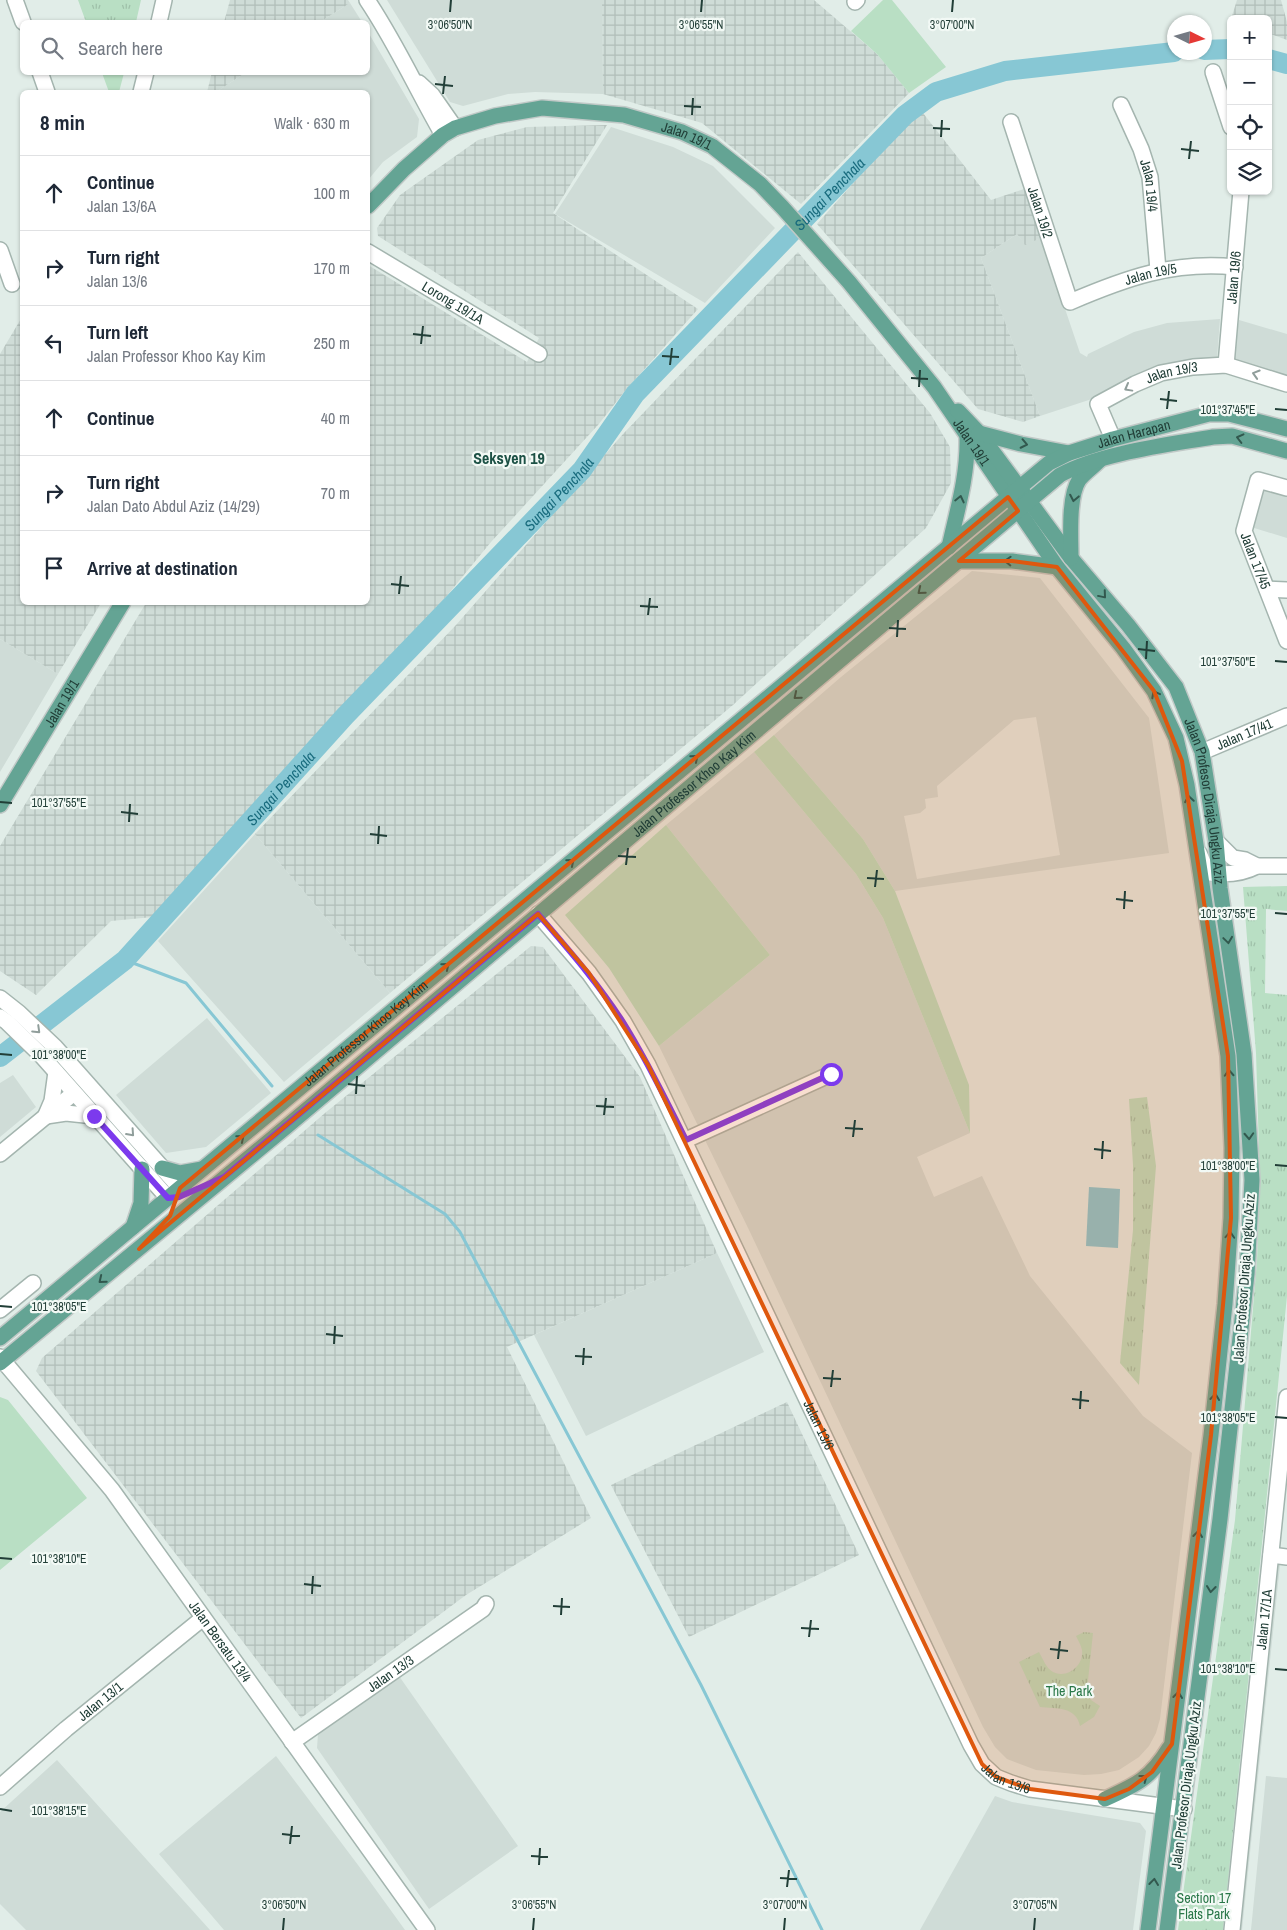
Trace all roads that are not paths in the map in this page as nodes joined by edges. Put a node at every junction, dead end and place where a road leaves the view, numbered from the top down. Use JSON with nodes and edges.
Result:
{"nodes":[{"id":1,"x":15,"y":0,"type":"edge"},
{"id":2,"x":164,"y":0,"type":"edge"},
{"id":3,"x":367,"y":0,"type":"edge"},
{"id":4,"x":21,"y":20,"type":"edge"},
{"id":5,"x":159,"y":20,"type":"edge"},
{"id":6,"x":1213,"y":72,"type":"dead end"},
{"id":7,"x":41,"y":75,"type":"edge"},
{"id":8,"x":145,"y":75,"type":"edge"},
{"id":9,"x":46,"y":90,"type":"edge"},
{"id":10,"x":142,"y":90,"type":"edge"},
{"id":11,"x":1121,"y":105,"type":"dead end"},
{"id":12,"x":1227,"y":115,"type":"edge"},
{"id":13,"x":1011,"y":122,"type":"dead end"},
{"id":14,"x":449,"y":131,"type":"junction"},
{"id":15,"x":1241,"y":195,"type":"edge"},
{"id":16,"x":370,"y":204,"type":"edge"},
{"id":17,"x":0,"y":250,"type":"edge"},
{"id":18,"x":370,"y":253,"type":"edge"},
{"id":19,"x":1235,"y":267,"type":"junction"},
{"id":20,"x":1158,"y":270,"type":"junction"},
{"id":21,"x":12,"y":284,"type":"dead end"},
{"id":22,"x":1070,"y":302,"type":"joint"},
{"id":23,"x":539,"y":354,"type":"dead end"},
{"id":24,"x":1226,"y":364,"type":"junction"},
{"id":25,"x":1287,"y":384,"type":"edge"},
{"id":26,"x":1287,"y":429,"type":"edge"},
{"id":27,"x":973,"y":435,"type":"junction"},
{"id":28,"x":1113,"y":439,"type":"junction"},
{"id":29,"x":1287,"y":451,"type":"edge"},
{"id":30,"x":1070,"y":453,"type":"junction"},
{"id":31,"x":1101,"y":460,"type":"junction"},
{"id":32,"x":1287,"y":488,"type":"edge"},
{"id":33,"x":1014,"y":492,"type":"junction"},
{"id":34,"x":1024,"y":506,"type":"junction"},
{"id":35,"x":948,"y":546,"type":"junction"},
{"id":36,"x":1072,"y":558,"type":"junction"},
{"id":37,"x":959,"y":560,"type":"junction"},
{"id":38,"x":1057,"y":566,"type":"junction"},
{"id":39,"x":1267,"y":589,"type":"junction"},
{"id":40,"x":1287,"y":590,"type":"edge"},
{"id":41,"x":121,"y":605,"type":"edge"},
{"id":42,"x":1287,"y":641,"type":"edge"},
{"id":43,"x":1287,"y":716,"type":"edge"},
{"id":44,"x":1202,"y":752,"type":"junction"},
{"id":45,"x":0,"y":805,"type":"edge"},
{"id":46,"x":1216,"y":841,"type":"junction"},
{"id":47,"x":1196,"y":847,"type":"junction"},
{"id":48,"x":1257,"y":866,"type":"junction"},
{"id":49,"x":1287,"y":866,"type":"edge"},
{"id":50,"x":1219,"y":874,"type":"junction"},
{"id":51,"x":538,"y":914,"type":"junction"},
{"id":52,"x":0,"y":998,"type":"edge"},
{"id":53,"x":9,"y":1017,"type":"edge"},
{"id":54,"x":63,"y":1069,"type":"junction"},
{"id":55,"x":831,"y":1074,"type":"dead end"},
{"id":56,"x":74,"y":1093,"type":"junction"},
{"id":57,"x":99,"y":1098,"type":"junction"},
{"id":58,"x":45,"y":1116,"type":"junction"},
{"id":59,"x":94,"y":1116,"type":"junction"},
{"id":60,"x":686,"y":1140,"type":"junction"},
{"id":61,"x":0,"y":1154,"type":"edge"},
{"id":62,"x":162,"y":1168,"type":"junction"},
{"id":63,"x":142,"y":1169,"type":"junction"},
{"id":64,"x":203,"y":1169,"type":"junction"},
{"id":65,"x":224,"y":1177,"type":"junction"},
{"id":66,"x":175,"y":1195,"type":"junction"},
{"id":67,"x":132,"y":1228,"type":"junction"},
{"id":68,"x":139,"y":1249,"type":"junction"},
{"id":69,"x":32,"y":1283,"type":"dead end"},
{"id":70,"x":0,"y":1310,"type":"edge"},
{"id":71,"x":0,"y":1338,"type":"edge"},
{"id":72,"x":1,"y":1360,"type":"edge"},
{"id":73,"x":1287,"y":1397,"type":"edge"},
{"id":74,"x":1271,"y":1555,"type":"junction"},
{"id":75,"x":1287,"y":1557,"type":"edge"},
{"id":76,"x":486,"y":1604,"type":"dead end"},
{"id":77,"x":203,"y":1618,"type":"junction"},
{"id":78,"x":292,"y":1742,"type":"junction"},
{"id":79,"x":1172,"y":1744,"type":"junction"},
{"id":80,"x":0,"y":1787,"type":"edge"},
{"id":81,"x":1105,"y":1799,"type":"junction"},
{"id":82,"x":1164,"y":1806,"type":"junction"},
{"id":83,"x":1184,"y":1809,"type":"junction"},
{"id":84,"x":427,"y":1930,"type":"edge"},
{"id":85,"x":1148,"y":1930,"type":"edge"},
{"id":86,"x":1167,"y":1930,"type":"edge"},
{"id":87,"x":1232,"y":1930,"type":"edge"}],
"edges":[{"from":1,"to":4,"type":"street"},
{"from":2,"to":5,"type":"street"},
{"from":3,"to":14,"type":"street"},
{"from":6,"to":12,"type":"street"},
{"from":7,"to":9,"type":"street"},
{"from":8,"to":10,"type":"street"},
{"from":11,"to":20,"type":"street","name":"Jalan 19/4"},
{"from":13,"to":22,"type":"street","name":"Jalan 19/2"},
{"from":14,"to":16,"type":"main road","name":"Jalan 19/1"},
{"from":14,"to":27,"type":"main road","name":"Jalan 19/1"},
{"from":15,"to":19,"type":"street","name":"Jalan 19/6"},
{"from":17,"to":21,"type":"street"},
{"from":18,"to":23,"type":"street","name":"Lorong 19/1A"},
{"from":19,"to":20,"type":"street","name":"Jalan 19/5"},
{"from":19,"to":24,"type":"street","name":"Jalan 19/6"},
{"from":20,"to":22,"type":"street","name":"Jalan 19/5"},
{"from":25,"to":24,"type":"street","name":"Jalan 19/3","one_way":true},
{"from":24,"to":28,"type":"street","name":"Jalan 19/3","one_way":true},
{"from":26,"to":28,"type":"main road","name":"Jalan Harapan"},
{"from":27,"to":30,"type":"main road","one_way":true},
{"from":27,"to":33,"type":"main road","name":"Jalan 19/1"},
{"from":35,"to":27,"type":"main road","one_way":true},
{"from":28,"to":30,"type":"main road","name":"Jalan Harapan"},
{"from":29,"to":31,"type":"main road","name":"Jalan Harapan","one_way":true},
{"from":30,"to":33,"type":"main road","name":"Jalan Harapan"},
{"from":31,"to":34,"type":"main road","name":"Jalan Harapan"},
{"from":31,"to":36,"type":"main road","one_way":true},
{"from":32,"to":39,"type":"street","name":"Jalan 17/45"},
{"from":33,"to":34,"type":"main road","name":"Jalan 19/1"},
{"from":33,"to":35,"type":"main road","name":"Jalan Professor Khoo Kay Kim"},
{"from":34,"to":36,"type":"main road","name":"Jalan Profesor Diraja Ungku Aziz"},
{"from":34,"to":37,"type":"main road","name":"Jalan Professor Khoo Kay Kim"},
{"from":34,"to":38,"type":"main road","name":"Jalan Profesor Diraja Ungku Aziz"},
{"from":64,"to":35,"type":"main road","name":"Jalan Professor Khoo Kay Kim","one_way":true},
{"from":36,"to":44,"type":"main road","name":"Jalan Profesor Diraja Ungku Aziz","one_way":true},
{"from":38,"to":37,"type":"main road","one_way":true},
{"from":37,"to":51,"type":"main road","name":"Jalan Professor Khoo Kay Kim","one_way":true},
{"from":47,"to":38,"type":"main road","name":"Jalan Profesor Diraja Ungku Aziz","one_way":true},
{"from":39,"to":40,"type":"street"},
{"from":39,"to":42,"type":"street","name":"Jalan 17/45"},
{"from":41,"to":45,"type":"main road","name":"Jalan 19/1"},
{"from":43,"to":44,"type":"street","name":"Jalan 17/41"},
{"from":44,"to":46,"type":"main road","name":"Jalan Profesor Diraja Ungku Aziz"},
{"from":46,"to":48,"type":"street"},
{"from":46,"to":50,"type":"main road","name":"Jalan Profesor Diraja Ungku Aziz"},
{"from":47,"to":50,"type":"street"},
{"from":79,"to":47,"type":"main road","name":"Jalan Profesor Diraja Ungku Aziz","one_way":true},
{"from":48,"to":49,"type":"street"},
{"from":48,"to":50,"type":"street"},
{"from":50,"to":83,"type":"main road","name":"Jalan Profesor Diraja Ungku Aziz","one_way":true},
{"from":51,"to":60,"type":"street","name":"Jalan 13/6"},
{"from":51,"to":65,"type":"main road","name":"Jalan Professor Khoo Kay Kim"},
{"from":52,"to":53,"type":"street"},
{"from":53,"to":54,"type":"street"},
{"from":53,"to":54,"type":"street","one_way":true},
{"from":54,"to":56,"type":"street"},
{"from":54,"to":57,"type":"street"},
{"from":54,"to":58,"type":"street"},
{"from":55,"to":60,"type":"street"},
{"from":56,"to":57,"type":"street"},
{"from":56,"to":58,"type":"street"},
{"from":56,"to":59,"type":"street"},
{"from":57,"to":62,"type":"street","one_way":true},
{"from":58,"to":59,"type":"street"},
{"from":58,"to":61,"type":"street"},
{"from":59,"to":63,"type":"street"},
{"from":60,"to":81,"type":"street","name":"Jalan 13/6"},
{"from":62,"to":64,"type":"main road"},
{"from":62,"to":66,"type":"street"},
{"from":63,"to":66,"type":"street"},
{"from":63,"to":67,"type":"main road"},
{"from":64,"to":66,"type":"main road","name":"Jalan Professor Khoo Kay Kim"},
{"from":65,"to":66,"type":"main road"},
{"from":65,"to":68,"type":"main road","name":"Jalan Professor Khoo Kay Kim"},
{"from":66,"to":67,"type":"main road","name":"Jalan Professor Khoo Kay Kim"},
{"from":66,"to":68,"type":"main road"},
{"from":67,"to":71,"type":"main road","name":"Jalan Professor Khoo Kay Kim"},
{"from":68,"to":72,"type":"main road","name":"Jalan Professor Khoo Kay Kim","one_way":true},
{"from":69,"to":70,"type":"street"},
{"from":72,"to":77,"type":"street","name":"Jalan Bersatu 13/4"},
{"from":73,"to":74,"type":"street","name":"Jalan 17/1A"},
{"from":74,"to":75,"type":"street"},
{"from":74,"to":87,"type":"street","name":"Jalan 17/1A"},
{"from":76,"to":78,"type":"street","name":"Jalan 13/3"},
{"from":77,"to":78,"type":"street","name":"Jalan Bersatu 13/4"},
{"from":77,"to":80,"type":"street","name":"Jalan 13/1"},
{"from":78,"to":84,"type":"street","name":"Jalan Bersatu 13/4"},
{"from":81,"to":79,"type":"main road","one_way":true},
{"from":79,"to":82,"type":"main road","name":"Jalan Profesor Diraja Ungku Aziz"},
{"from":81,"to":82,"type":"street","name":"Jalan 13/6"},
{"from":82,"to":83,"type":"street","name":"Jalan 13/6"},
{"from":85,"to":82,"type":"main road","name":"Jalan Profesor Diraja Ungku Aziz","one_way":true},
{"from":83,"to":86,"type":"main road","name":"Jalan Profesor Diraja Ungku Aziz"}]}
